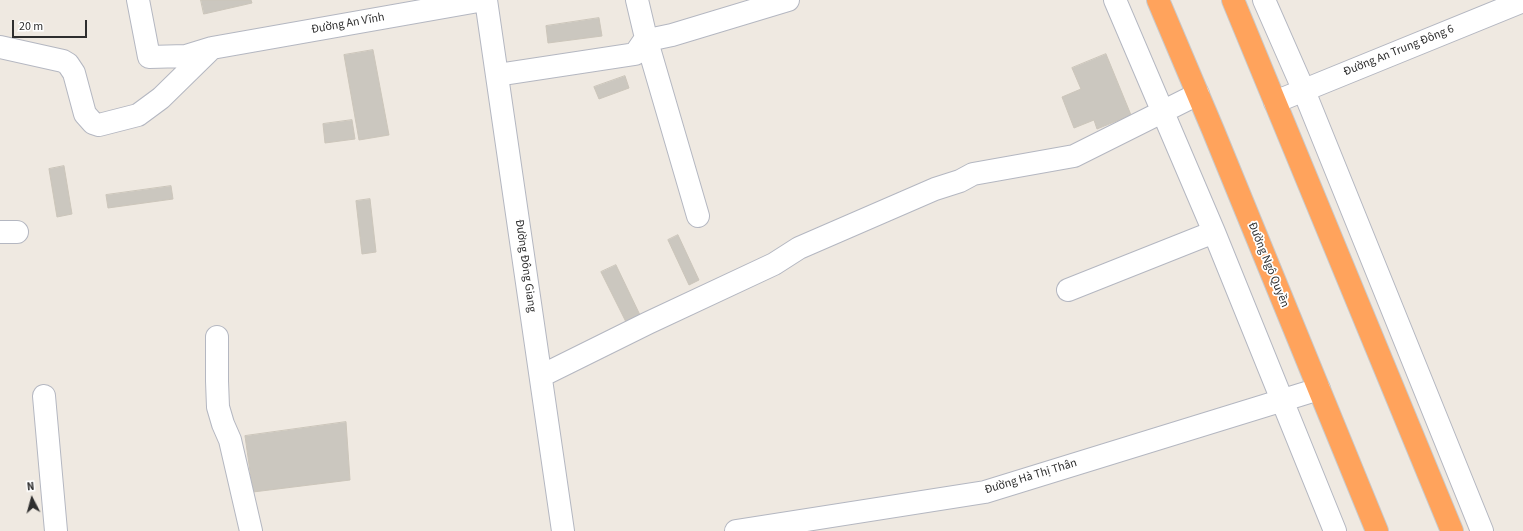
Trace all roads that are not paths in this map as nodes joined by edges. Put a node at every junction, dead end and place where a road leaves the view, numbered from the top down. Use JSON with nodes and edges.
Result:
{"nodes":[{"id":1,"x":138,"y":0,"type":"edge"},
{"id":2,"x":485,"y":0,"type":"edge"},
{"id":3,"x":637,"y":0,"type":"edge"},
{"id":4,"x":788,"y":0,"type":"edge"},
{"id":5,"x":1115,"y":0,"type":"edge"},
{"id":6,"x":1158,"y":0,"type":"edge"},
{"id":7,"x":1233,"y":0,"type":"edge"},
{"id":8,"x":1264,"y":0,"type":"edge"},
{"id":9,"x":1523,"y":1,"type":"edge"},
{"id":10,"x":646,"y":38,"type":"junction"},
{"id":11,"x":3,"y":47,"type":"edge"},
{"id":12,"x":212,"y":48,"type":"junction"},
{"id":13,"x":497,"y":75,"type":"junction"},
{"id":14,"x":1304,"y":91,"type":"junction"},
{"id":15,"x":1198,"y":94,"type":"junction"},
{"id":16,"x":1275,"y":102,"type":"junction"},
{"id":17,"x":1162,"y":111,"type":"junction"},
{"id":18,"x":698,"y":216,"type":"dead end"},
{"id":19,"x":1214,"y":232,"type":"junction"},
{"id":20,"x":1068,"y":290,"type":"dead end"},
{"id":21,"x":218,"y":337,"type":"dead end"},
{"id":22,"x":541,"y":376,"type":"junction"},
{"id":23,"x":1319,"y":389,"type":"junction"},
{"id":24,"x":44,"y":396,"type":"dead end"},
{"id":25,"x":1282,"y":400,"type":"junction"},
{"id":26,"x":56,"y":531,"type":"edge"},
{"id":27,"x":251,"y":531,"type":"edge"},
{"id":28,"x":563,"y":531,"type":"edge"},
{"id":29,"x":736,"y":531,"type":"edge"},
{"id":30,"x":1335,"y":531,"type":"edge"},
{"id":31,"x":1377,"y":531,"type":"edge"},
{"id":32,"x":1452,"y":531,"type":"edge"},
{"id":33,"x":1482,"y":531,"type":"edge"}],
"edges":[{"from":1,"to":12,"type":"street","name":"Đường An Vĩnh"},
{"from":2,"to":12,"type":"street","name":"Đường An Vĩnh"},
{"from":2,"to":13,"type":"street","name":"Đường Đông Giang"},
{"from":3,"to":10,"type":"street"},
{"from":4,"to":10,"type":"street"},
{"from":5,"to":17,"type":"street"},
{"from":6,"to":15,"type":"highway","name":"Đường Ngô Quyền"},
{"from":7,"to":16,"type":"highway"},
{"from":8,"to":14,"type":"street"},
{"from":9,"to":14,"type":"street","name":"Đường An Trung Đông 6"},
{"from":10,"to":13,"type":"street"},
{"from":10,"to":18,"type":"street"},
{"from":11,"to":12,"type":"street"},
{"from":13,"to":22,"type":"street","name":"Đường Đông Giang"},
{"from":14,"to":16,"type":"street","name":"Đường An Trung Đông 6"},
{"from":14,"to":33,"type":"street"},
{"from":15,"to":17,"type":"street"},
{"from":15,"to":23,"type":"highway","name":"Đường Ngô Quyền"},
{"from":16,"to":32,"type":"highway"},
{"from":17,"to":19,"type":"street"},
{"from":17,"to":22,"type":"street"},
{"from":19,"to":20,"type":"street"},
{"from":19,"to":25,"type":"street"},
{"from":21,"to":27,"type":"street"},
{"from":22,"to":28,"type":"street","name":"Đường Đông Giang"},
{"from":23,"to":25,"type":"street","name":"Đường Hà Thị Thân"},
{"from":23,"to":31,"type":"highway","name":"Đường Ngô Quyền"},
{"from":24,"to":26,"type":"street"},
{"from":25,"to":29,"type":"street","name":"Đường Hà Thị Thân"},
{"from":25,"to":30,"type":"street"}]}
